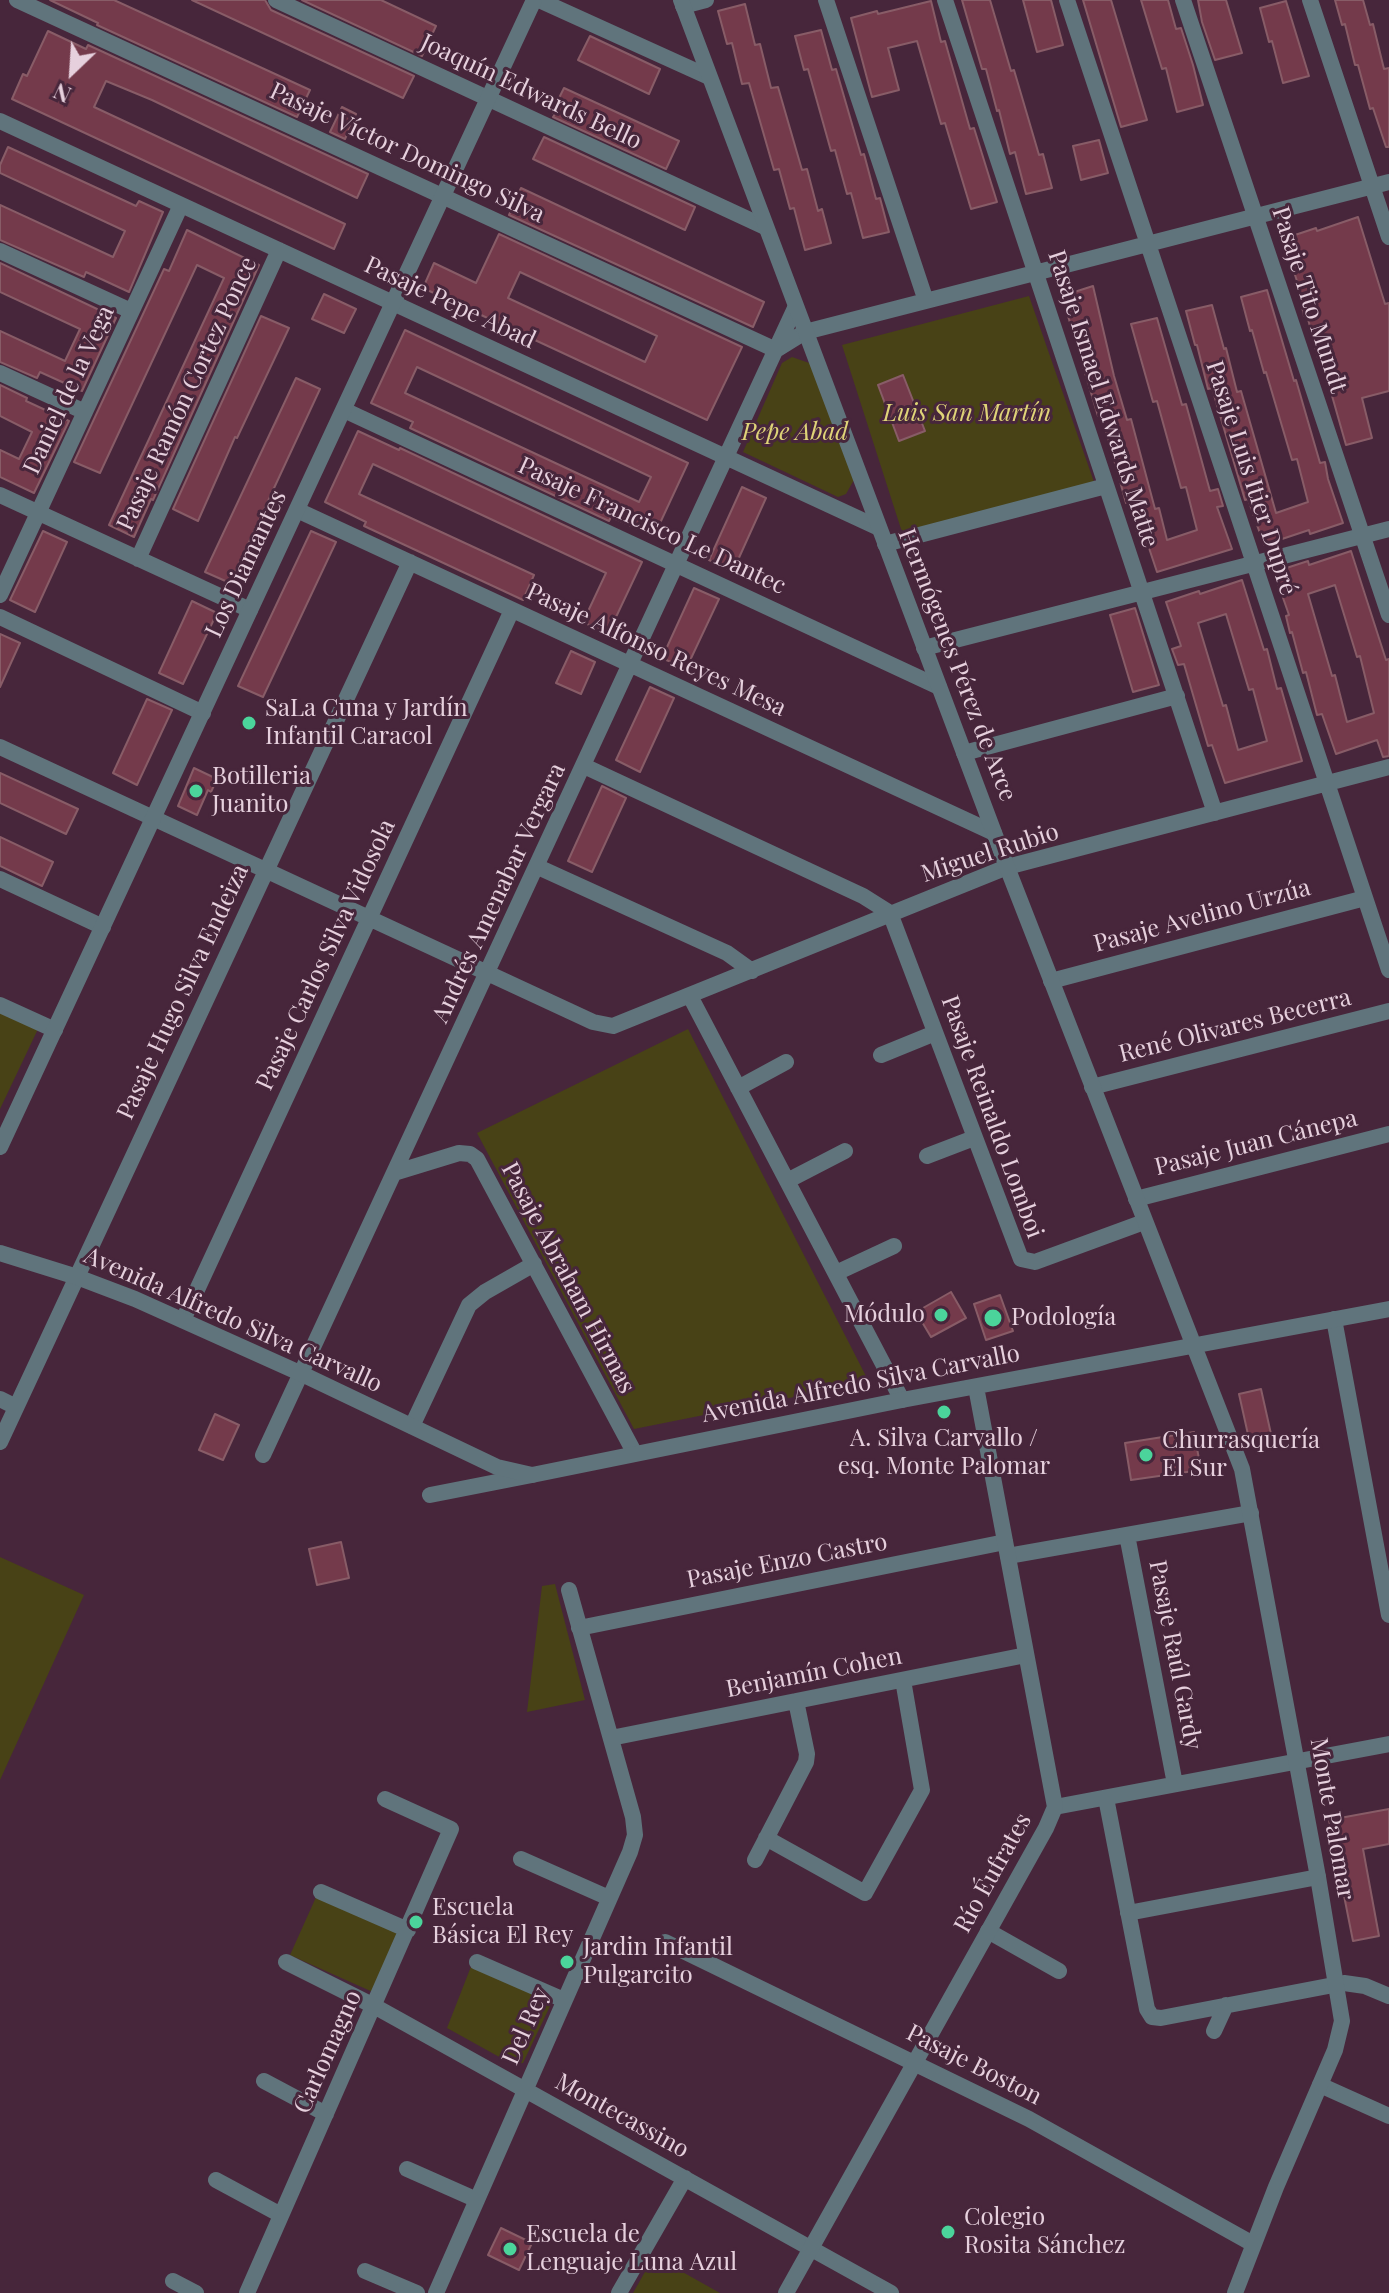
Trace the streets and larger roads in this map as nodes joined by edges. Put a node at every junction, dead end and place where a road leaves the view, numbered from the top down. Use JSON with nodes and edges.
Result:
{"nodes":[{"id":1,"x":17,"y":0,"type":"edge"},
{"id":2,"x":276,"y":0,"type":"edge"},
{"id":3,"x":536,"y":0,"type":"edge"},
{"id":4,"x":706,"y":0,"type":"edge"},
{"id":5,"x":826,"y":0,"type":"edge"},
{"id":6,"x":945,"y":0,"type":"edge"},
{"id":7,"x":1067,"y":0,"type":"edge"},
{"id":8,"x":1183,"y":0,"type":"edge"},
{"id":9,"x":1310,"y":0,"type":"edge"},
{"id":10,"x":682,"y":3,"type":"edge"},
{"id":11,"x":709,"y":77,"type":"junction"},
{"id":12,"x":488,"y":98,"type":"junction"},
{"id":13,"x":0,"y":121,"type":"edge"},
{"id":14,"x":1389,"y":182,"type":"edge"},
{"id":15,"x":1372,"y":187,"type":"junction"},
{"id":16,"x":443,"y":195,"type":"junction"},
{"id":17,"x":181,"y":205,"type":"junction"},
{"id":18,"x":1256,"y":216,"type":"junction"},
{"id":19,"x":765,"y":227,"type":"junction"},
{"id":20,"x":1389,"y":237,"type":"edge"},
{"id":21,"x":1148,"y":244,"type":"junction"},
{"id":22,"x":279,"y":250,"type":"junction"},
{"id":23,"x":0,"y":251,"type":"edge"},
{"id":24,"x":1036,"y":273,"type":"junction"},
{"id":25,"x":926,"y":301,"type":"junction"},
{"id":26,"x":393,"y":303,"type":"junction"},
{"id":27,"x":795,"y":308,"type":"junction"},
{"id":28,"x":131,"y":311,"type":"junction"},
{"id":29,"x":805,"y":332,"type":"junction"},
{"id":30,"x":776,"y":350,"type":"junction"},
{"id":31,"x":0,"y":373,"type":"edge"},
{"id":32,"x":344,"y":410,"type":"junction"},
{"id":33,"x":85,"y":412,"type":"junction"},
{"id":34,"x":727,"y":458,"type":"junction"},
{"id":35,"x":1106,"y":486,"type":"junction"},
{"id":36,"x":0,"y":495,"type":"edge"},
{"id":37,"x":297,"y":510,"type":"junction"},
{"id":38,"x":38,"y":513,"type":"junction"},
{"id":39,"x":1389,"y":529,"type":"edge"},
{"id":40,"x":1362,"y":535,"type":"junction"},
{"id":41,"x":882,"y":536,"type":"junction"},
{"id":42,"x":138,"y":559,"type":"junction"},
{"id":43,"x":410,"y":562,"type":"junction"},
{"id":44,"x":1254,"y":563,"type":"junction"},
{"id":45,"x":677,"y":565,"type":"junction"},
{"id":46,"x":1142,"y":592,"type":"junction"},
{"id":47,"x":0,"y":595,"type":"edge"},
{"id":48,"x":250,"y":610,"type":"junction"},
{"id":49,"x":512,"y":610,"type":"junction"},
{"id":50,"x":1389,"y":615,"type":"edge"},
{"id":51,"x":0,"y":617,"type":"edge"},
{"id":52,"x":924,"y":648,"type":"junction"},
{"id":53,"x":631,"y":665,"type":"junction"},
{"id":54,"x":939,"y":687,"type":"junction"},
{"id":55,"x":1177,"y":696,"type":"junction"},
{"id":56,"x":203,"y":713,"type":"junction"},
{"id":57,"x":0,"y":747,"type":"edge"},
{"id":58,"x":964,"y":753,"type":"junction"},
{"id":59,"x":584,"y":766,"type":"junction"},
{"id":60,"x":1389,"y":767,"type":"edge"},
{"id":61,"x":1327,"y":784,"type":"junction"},
{"id":62,"x":1215,"y":813,"type":"junction"},
{"id":63,"x":154,"y":818,"type":"junction"},
{"id":64,"x":994,"y":833,"type":"junction"},
{"id":65,"x":538,"y":867,"type":"junction"},
{"id":66,"x":1007,"y":867,"type":"junction"},
{"id":67,"x":266,"y":871,"type":"junction"},
{"id":68,"x":0,"y":879,"type":"edge"},
{"id":69,"x":1365,"y":898,"type":"junction"},
{"id":70,"x":890,"y":913,"type":"junction"},
{"id":71,"x":369,"y":919,"type":"junction"},
{"id":72,"x":103,"y":927,"type":"junction"},
{"id":73,"x":1389,"y":970,"type":"edge"},
{"id":74,"x":752,"y":971,"type":"junction"},
{"id":75,"x":488,"y":974,"type":"junction"},
{"id":76,"x":1051,"y":981,"type":"junction"},
{"id":77,"x":690,"y":996,"type":"junction"},
{"id":78,"x":0,"y":1005,"type":"edge"},
{"id":79,"x":1389,"y":1011,"type":"edge"},
{"id":80,"x":55,"y":1030,"type":"junction"},
{"id":81,"x":935,"y":1033,"type":"junction"},
{"id":82,"x":881,"y":1055,"type":"dead end"},
{"id":83,"x":786,"y":1062,"type":"dead end"},
{"id":84,"x":1092,"y":1087,"type":"junction"},
{"id":85,"x":738,"y":1088,"type":"junction"},
{"id":86,"x":1389,"y":1134,"type":"edge"},
{"id":87,"x":974,"y":1138,"type":"junction"},
{"id":88,"x":0,"y":1147,"type":"edge"},
{"id":89,"x":845,"y":1151,"type":"dead end"},
{"id":90,"x":927,"y":1156,"type":"dead end"},
{"id":91,"x":397,"y":1172,"type":"junction"},
{"id":92,"x":787,"y":1181,"type":"junction"},
{"id":93,"x":1136,"y":1199,"type":"junction"},
{"id":94,"x":1144,"y":1222,"type":"junction"},
{"id":95,"x":894,"y":1246,"type":"dead end"},
{"id":96,"x":0,"y":1253,"type":"edge"},
{"id":97,"x":534,"y":1264,"type":"junction"},
{"id":98,"x":836,"y":1273,"type":"junction"},
{"id":99,"x":77,"y":1277,"type":"junction"},
{"id":100,"x":1389,"y":1309,"type":"edge"},
{"id":101,"x":1334,"y":1319,"type":"junction"},
{"id":102,"x":183,"y":1320,"type":"junction"},
{"id":103,"x":1192,"y":1346,"type":"junction"},
{"id":104,"x":302,"y":1374,"type":"junction"},
{"id":105,"x":976,"y":1387,"type":"junction"},
{"id":106,"x":0,"y":1399,"type":"edge"},
{"id":107,"x":902,"y":1400,"type":"junction"},
{"id":108,"x":16,"y":1407,"type":"junction"},
{"id":109,"x":412,"y":1426,"type":"junction"},
{"id":110,"x":0,"y":1442,"type":"edge"},
{"id":111,"x":634,"y":1452,"type":"junction"},
{"id":112,"x":263,"y":1455,"type":"dead end"},
{"id":113,"x":532,"y":1475,"type":"junction"},
{"id":114,"x":430,"y":1495,"type":"dead end"},
{"id":115,"x":1251,"y":1513,"type":"junction"},
{"id":116,"x":1127,"y":1535,"type":"junction"},
{"id":117,"x":1006,"y":1549,"type":"junction"},
{"id":118,"x":569,"y":1590,"type":"dead end"},
{"id":119,"x":1389,"y":1615,"type":"edge"},
{"id":120,"x":579,"y":1628,"type":"junction"},
{"id":121,"x":1026,"y":1655,"type":"junction"},
{"id":122,"x":903,"y":1680,"type":"junction"},
{"id":123,"x":796,"y":1701,"type":"junction"},
{"id":124,"x":611,"y":1738,"type":"junction"},
{"id":125,"x":1389,"y":1744,"type":"edge"},
{"id":126,"x":1297,"y":1761,"type":"junction"},
{"id":127,"x":1175,"y":1784,"type":"junction"},
{"id":128,"x":1106,"y":1798,"type":"junction"},
{"id":129,"x":385,"y":1799,"type":"dead end"},
{"id":130,"x":1055,"y":1807,"type":"junction"},
{"id":131,"x":766,"y":1838,"type":"junction"},
{"id":132,"x":521,"y":1859,"type":"dead end"},
{"id":133,"x":755,"y":1860,"type":"dead end"},
{"id":134,"x":1318,"y":1877,"type":"junction"},
{"id":135,"x":321,"y":1892,"type":"dead end"},
{"id":136,"x":609,"y":1898,"type":"junction"},
{"id":137,"x":1128,"y":1913,"type":"junction"},
{"id":138,"x":408,"y":1930,"type":"junction"},
{"id":139,"x":988,"y":1931,"type":"junction"},
{"id":140,"x":665,"y":1942,"type":"dead end"},
{"id":141,"x":286,"y":1962,"type":"dead end"},
{"id":142,"x":477,"y":1962,"type":"dead end"},
{"id":143,"x":1059,"y":1971,"type":"dead end"},
{"id":144,"x":1337,"y":1983,"type":"junction"},
{"id":145,"x":1389,"y":1996,"type":"edge"},
{"id":146,"x":564,"y":2000,"type":"junction"},
{"id":147,"x":1226,"y":2005,"type":"junction"},
{"id":148,"x":374,"y":2006,"type":"junction"},
{"id":149,"x":1214,"y":2031,"type":"dead end"},
{"id":150,"x":915,"y":2062,"type":"junction"},
{"id":151,"x":264,"y":2081,"type":"dead end"},
{"id":152,"x":1320,"y":2085,"type":"junction"},
{"id":153,"x":525,"y":2090,"type":"junction"},
{"id":154,"x":326,"y":2114,"type":"junction"},
{"id":155,"x":1389,"y":2116,"type":"edge"},
{"id":156,"x":407,"y":2169,"type":"dead end"},
{"id":157,"x":685,"y":2178,"type":"junction"},
{"id":158,"x":216,"y":2180,"type":"dead end"},
{"id":159,"x":477,"y":2200,"type":"junction"},
{"id":160,"x":281,"y":2215,"type":"junction"},
{"id":161,"x":1253,"y":2244,"type":"junction"},
{"id":162,"x":811,"y":2249,"type":"junction"},
{"id":163,"x":365,"y":2271,"type":"dead end"},
{"id":164,"x":173,"y":2281,"type":"dead end"},
{"id":165,"x":196,"y":2293,"type":"edge"},
{"id":166,"x":247,"y":2293,"type":"edge"},
{"id":167,"x":417,"y":2293,"type":"edge"},
{"id":168,"x":436,"y":2293,"type":"edge"},
{"id":169,"x":619,"y":2293,"type":"edge"},
{"id":170,"x":786,"y":2293,"type":"edge"},
{"id":171,"x":891,"y":2293,"type":"edge"},
{"id":172,"x":1235,"y":2293,"type":"edge"}],
"edges":[{"from":1,"to":16,"type":"street","name":"Pasaje Víctor Domingo Silva"},
{"from":2,"to":12,"type":"street","name":"Joaquín Edwards Bello"},
{"from":3,"to":11,"type":"street"},
{"from":3,"to":12,"type":"street","name":"Los Diamantes"},
{"from":4,"to":10,"type":"street"},
{"from":5,"to":25,"type":"street"},
{"from":6,"to":24,"type":"street","name":"Pasaje Ismael Edwards Matte"},
{"from":7,"to":21,"type":"street","name":"Pasaje Luis Itier Dupré"},
{"from":8,"to":18,"type":"street","name":"Pasaje Tito Mundt"},
{"from":9,"to":15,"type":"street"},
{"from":10,"to":11,"type":"street","name":"Hermógenes Pérez de Arce"},
{"from":11,"to":19,"type":"street","name":"Hermógenes Pérez de Arce"},
{"from":12,"to":16,"type":"street","name":"Los Diamantes"},
{"from":12,"to":19,"type":"street","name":"Joaquín Edwards Bello"},
{"from":13,"to":17,"type":"street","name":"Pasaje Pepe Abad"},
{"from":14,"to":15,"type":"street"},
{"from":15,"to":18,"type":"street"},
{"from":15,"to":20,"type":"street"},
{"from":16,"to":26,"type":"street","name":"Los Diamantes"},
{"from":16,"to":30,"type":"street","name":"Pasaje Víctor Domingo Silva"},
{"from":17,"to":22,"type":"street","name":"Pasaje Pepe Abad"},
{"from":17,"to":28,"type":"street","name":"Daniel de la Vega"},
{"from":18,"to":21,"type":"street"},
{"from":18,"to":40,"type":"street","name":"Pasaje Tito Mundt"},
{"from":19,"to":27,"type":"street","name":"Hermógenes Pérez de Arce"},
{"from":21,"to":24,"type":"street"},
{"from":21,"to":44,"type":"street","name":"Pasaje Luis Itier Dupré"},
{"from":22,"to":26,"type":"street","name":"Pasaje Pepe Abad"},
{"from":22,"to":42,"type":"street","name":"Pasaje Ramón Cortez Ponce"},
{"from":23,"to":28,"type":"street"},
{"from":24,"to":25,"type":"street"},
{"from":24,"to":35,"type":"street","name":"Pasaje Ismael Edwards Matte"},
{"from":25,"to":29,"type":"street"},
{"from":26,"to":32,"type":"street","name":"Los Diamantes"},
{"from":26,"to":34,"type":"street","name":"Pasaje Pepe Abad"},
{"from":27,"to":29,"type":"street","name":"Hermógenes Pérez de Arce"},
{"from":27,"to":30,"type":"street","name":"Andrés Amenabar Vergara"},
{"from":28,"to":33,"type":"street","name":"Daniel de la Vega"},
{"from":29,"to":30,"type":"street"},
{"from":29,"to":41,"type":"street","name":"Hermógenes Pérez de Arce"},
{"from":30,"to":34,"type":"street","name":"Andrés Amenabar Vergara"},
{"from":31,"to":33,"type":"street"},
{"from":32,"to":37,"type":"street","name":"Los Diamantes"},
{"from":32,"to":45,"type":"street","name":"Pasaje Francisco Le Dantec"},
{"from":33,"to":38,"type":"street","name":"Daniel de la Vega"},
{"from":34,"to":41,"type":"street","name":"Pasaje Pepe Abad"},
{"from":34,"to":45,"type":"street","name":"Andrés Amenabar Vergara"},
{"from":35,"to":41,"type":"street"},
{"from":35,"to":46,"type":"street","name":"Pasaje Ismael Edwards Matte"},
{"from":36,"to":38,"type":"street"},
{"from":37,"to":43,"type":"street","name":"Pasaje Alfonso Reyes Mesa"},
{"from":37,"to":48,"type":"street","name":"Los Diamantes"},
{"from":38,"to":42,"type":"street"},
{"from":38,"to":47,"type":"street","name":"Daniel de la Vega"},
{"from":39,"to":40,"type":"street"},
{"from":40,"to":44,"type":"street"},
{"from":40,"to":50,"type":"street","name":"Pasaje Tito Mundt"},
{"from":41,"to":52,"type":"street","name":"Hermógenes Pérez de Arce"},
{"from":42,"to":48,"type":"street"},
{"from":43,"to":49,"type":"street","name":"Pasaje Alfonso Reyes Mesa"},
{"from":43,"to":67,"type":"street","name":"Pasaje Hugo Silva Endeiza"},
{"from":44,"to":46,"type":"street"},
{"from":44,"to":61,"type":"street","name":"Pasaje Luis Itier Dupré"},
{"from":45,"to":53,"type":"street","name":"Andrés Amenabar Vergara"},
{"from":45,"to":54,"type":"street","name":"Pasaje Francisco Le Dantec"},
{"from":46,"to":52,"type":"street"},
{"from":46,"to":55,"type":"street","name":"Pasaje Ismael Edwards Matte"},
{"from":48,"to":56,"type":"street","name":"Los Diamantes"},
{"from":49,"to":53,"type":"street","name":"Pasaje Alfonso Reyes Mesa"},
{"from":49,"to":71,"type":"street","name":"Pasaje Carlos Silva Vidosola"},
{"from":51,"to":56,"type":"street"},
{"from":52,"to":54,"type":"street","name":"Hermógenes Pérez de Arce"},
{"from":53,"to":59,"type":"street","name":"Andrés Amenabar Vergara"},
{"from":53,"to":64,"type":"street","name":"Pasaje Alfonso Reyes Mesa"},
{"from":54,"to":58,"type":"street","name":"Hermógenes Pérez de Arce"},
{"from":55,"to":58,"type":"street"},
{"from":55,"to":62,"type":"street","name":"Pasaje Ismael Edwards Matte"},
{"from":56,"to":63,"type":"street","name":"Los Diamantes"},
{"from":57,"to":63,"type":"street"},
{"from":58,"to":64,"type":"street","name":"Hermógenes Pérez de Arce"},
{"from":59,"to":65,"type":"street","name":"Andrés Amenabar Vergara"},
{"from":59,"to":70,"type":"street"},
{"from":60,"to":61,"type":"street","name":"Miguel Rubio"},
{"from":61,"to":62,"type":"street","name":"Miguel Rubio"},
{"from":61,"to":69,"type":"street","name":"Pasaje Luis Itier Dupré"},
{"from":62,"to":66,"type":"street","name":"Miguel Rubio"},
{"from":63,"to":67,"type":"street"},
{"from":63,"to":72,"type":"street","name":"Los Diamantes"},
{"from":64,"to":66,"type":"street","name":"Hermógenes Pérez de Arce"},
{"from":65,"to":74,"type":"street"},
{"from":65,"to":75,"type":"street","name":"Andrés Amenabar Vergara"},
{"from":66,"to":70,"type":"street","name":"Miguel Rubio"},
{"from":66,"to":76,"type":"street","name":"Hermógenes Pérez de Arce"},
{"from":67,"to":71,"type":"street"},
{"from":67,"to":99,"type":"street","name":"Pasaje Hugo Silva Endeiza"},
{"from":68,"to":72,"type":"street"},
{"from":69,"to":73,"type":"street","name":"Pasaje Luis Itier Dupré"},
{"from":69,"to":76,"type":"street","name":"Pasaje Avelino Urzúa"},
{"from":70,"to":74,"type":"street","name":"Miguel Rubio"},
{"from":70,"to":81,"type":"street","name":"Pasaje Reinaldo Lomboi"},
{"from":71,"to":75,"type":"street"},
{"from":71,"to":102,"type":"street","name":"Pasaje Carlos Silva Vidosola"},
{"from":72,"to":80,"type":"street","name":"Los Diamantes"},
{"from":74,"to":77,"type":"street","name":"Miguel Rubio"},
{"from":75,"to":77,"type":"street","name":"Miguel Rubio"},
{"from":75,"to":91,"type":"street","name":"Andrés Amenabar Vergara"},
{"from":76,"to":84,"type":"street","name":"Hermógenes Pérez de Arce"},
{"from":77,"to":85,"type":"street"},
{"from":78,"to":80,"type":"street"},
{"from":79,"to":84,"type":"street","name":"René Olivares Becerra"},
{"from":80,"to":88,"type":"street","name":"Los Diamantes"},
{"from":81,"to":82,"type":"street"},
{"from":81,"to":87,"type":"street","name":"Pasaje Reinaldo Lomboi"},
{"from":83,"to":85,"type":"street"},
{"from":84,"to":93,"type":"street","name":"Hermógenes Pérez de Arce"},
{"from":85,"to":92,"type":"street"},
{"from":86,"to":93,"type":"street","name":"Pasaje Juan Cánepa"},
{"from":87,"to":90,"type":"street"},
{"from":87,"to":94,"type":"street","name":"Pasaje Reinaldo Lomboi"},
{"from":89,"to":92,"type":"street"},
{"from":91,"to":97,"type":"street","name":"Pasaje Abraham Hirmas"},
{"from":91,"to":104,"type":"street","name":"Andrés Amenabar Vergara"},
{"from":92,"to":98,"type":"street"},
{"from":93,"to":94,"type":"street","name":"Hermógenes Pérez de Arce"},
{"from":94,"to":103,"type":"street","name":"Hermógenes Pérez de Arce"},
{"from":95,"to":98,"type":"street"},
{"from":96,"to":99,"type":"street","name":"Avenida Alfredo Silva Carvallo"},
{"from":97,"to":109,"type":"street"},
{"from":97,"to":111,"type":"street","name":"Pasaje Abraham Hirmas"},
{"from":98,"to":107,"type":"street"},
{"from":99,"to":102,"type":"street","name":"Avenida Alfredo Silva Carvallo"},
{"from":99,"to":108,"type":"street","name":"Pasaje Hugo Silva Endeiza"},
{"from":100,"to":101,"type":"street","name":"Avenida Alfredo Silva Carvallo"},
{"from":101,"to":103,"type":"street","name":"Avenida Alfredo Silva Carvallo"},
{"from":101,"to":119,"type":"street"},
{"from":102,"to":104,"type":"street","name":"Avenida Alfredo Silva Carvallo"},
{"from":103,"to":105,"type":"street","name":"Avenida Alfredo Silva Carvallo"},
{"from":103,"to":115,"type":"street","name":"Monte Palomar"},
{"from":104,"to":109,"type":"street","name":"Avenida Alfredo Silva Carvallo"},
{"from":104,"to":112,"type":"street","name":"Andrés Amenabar Vergara"},
{"from":105,"to":107,"type":"street","name":"Avenida Alfredo Silva Carvallo"},
{"from":105,"to":117,"type":"street","name":"Río Éufrates"},
{"from":106,"to":108,"type":"street"},
{"from":107,"to":111,"type":"street","name":"Avenida Alfredo Silva Carvallo"},
{"from":108,"to":110,"type":"street","name":"Pasaje Hugo Silva Endeiza"},
{"from":109,"to":113,"type":"street","name":"Avenida Alfredo Silva Carvallo"},
{"from":111,"to":113,"type":"street","name":"Avenida Alfredo Silva Carvallo"},
{"from":113,"to":114,"type":"street","name":"Avenida Alfredo Silva Carvallo"},
{"from":115,"to":116,"type":"street","name":"Pasaje Enzo Castro"},
{"from":115,"to":126,"type":"street","name":"Monte Palomar"},
{"from":116,"to":117,"type":"street","name":"Pasaje Enzo Castro"},
{"from":116,"to":127,"type":"street","name":"Pasaje Raúl Gardy"},
{"from":117,"to":120,"type":"street","name":"Pasaje Enzo Castro"},
{"from":117,"to":121,"type":"street","name":"Río Éufrates"},
{"from":118,"to":120,"type":"street","name":"Del Rey"},
{"from":120,"to":124,"type":"street","name":"Del Rey"},
{"from":121,"to":122,"type":"street","name":"Benjamín Cohen"},
{"from":121,"to":130,"type":"street","name":"Río Éufrates"},
{"from":122,"to":123,"type":"street","name":"Benjamín Cohen"},
{"from":122,"to":131,"type":"street"},
{"from":123,"to":124,"type":"street","name":"Benjamín Cohen"},
{"from":123,"to":131,"type":"street"},
{"from":124,"to":136,"type":"street","name":"Del Rey"},
{"from":125,"to":126,"type":"street"},
{"from":126,"to":127,"type":"street"},
{"from":126,"to":134,"type":"street","name":"Monte Palomar"},
{"from":127,"to":128,"type":"street"},
{"from":128,"to":130,"type":"street"},
{"from":128,"to":137,"type":"street"},
{"from":129,"to":138,"type":"street","name":"Carlomagno"},
{"from":130,"to":139,"type":"street","name":"Río Éufrates"},
{"from":131,"to":133,"type":"street"},
{"from":132,"to":136,"type":"street"},
{"from":134,"to":137,"type":"street"},
{"from":134,"to":144,"type":"street","name":"Monte Palomar"},
{"from":135,"to":138,"type":"street"},
{"from":136,"to":146,"type":"street","name":"Del Rey"},
{"from":137,"to":147,"type":"street"},
{"from":138,"to":148,"type":"street","name":"Carlomagno"},
{"from":139,"to":143,"type":"street"},
{"from":139,"to":150,"type":"street","name":"Río Éufrates"},
{"from":140,"to":150,"type":"street","name":"Pasaje Boston"},
{"from":141,"to":148,"type":"street","name":"Montecassino"},
{"from":142,"to":146,"type":"street"},
{"from":144,"to":145,"type":"street"},
{"from":144,"to":147,"type":"street"},
{"from":144,"to":152,"type":"street","name":"Monte Palomar"},
{"from":146,"to":153,"type":"street","name":"Del Rey"},
{"from":147,"to":149,"type":"street"},
{"from":148,"to":153,"type":"street","name":"Montecassino"},
{"from":148,"to":154,"type":"street","name":"Carlomagno"},
{"from":150,"to":161,"type":"street","name":"Pasaje Boston"},
{"from":150,"to":162,"type":"street","name":"Río Éufrates"},
{"from":151,"to":154,"type":"street"},
{"from":152,"to":155,"type":"street"},
{"from":152,"to":161,"type":"street","name":"Monte Palomar"},
{"from":153,"to":157,"type":"street","name":"Montecassino"},
{"from":153,"to":159,"type":"street","name":"Del Rey"},
{"from":154,"to":160,"type":"street","name":"Carlomagno"},
{"from":156,"to":159,"type":"street"},
{"from":157,"to":162,"type":"street","name":"Montecassino"},
{"from":157,"to":169,"type":"street"},
{"from":158,"to":160,"type":"street"},
{"from":159,"to":168,"type":"street","name":"Del Rey"},
{"from":160,"to":166,"type":"street","name":"Carlomagno"},
{"from":161,"to":172,"type":"street","name":"Monte Palomar"},
{"from":162,"to":170,"type":"street","name":"Río Éufrates"},
{"from":162,"to":171,"type":"street","name":"Montecassino"},
{"from":163,"to":167,"type":"street"},
{"from":164,"to":165,"type":"street"}]}
